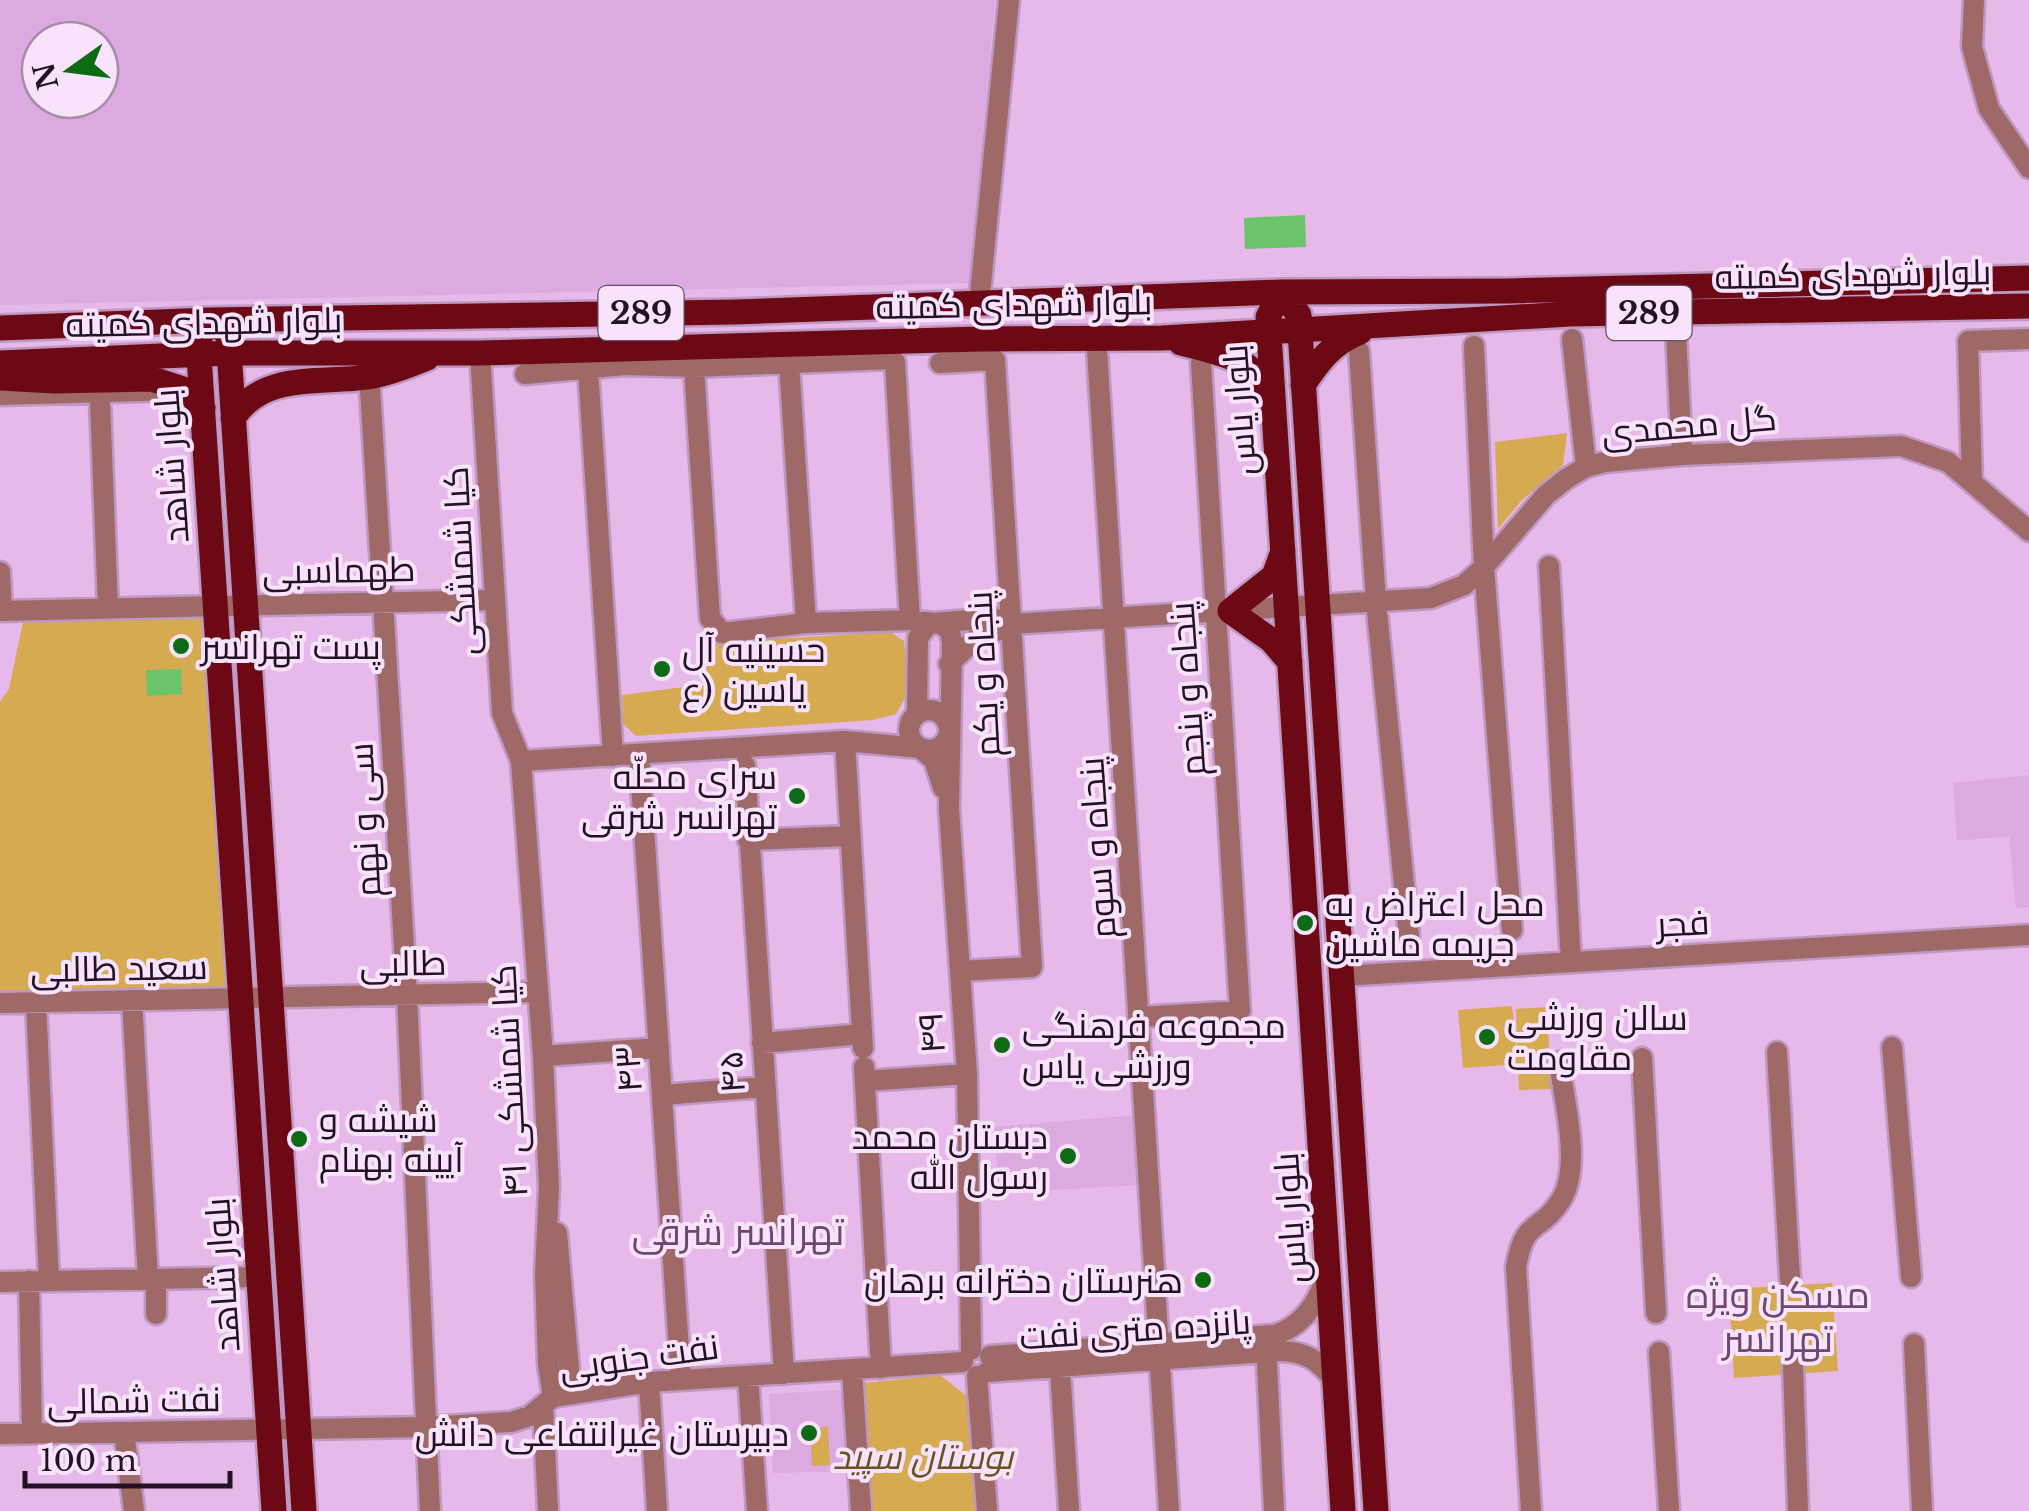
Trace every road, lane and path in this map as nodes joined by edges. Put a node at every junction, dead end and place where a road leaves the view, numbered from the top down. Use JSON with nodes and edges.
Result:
{"nodes":[{"id":1,"x":1010,"y":0,"type":"edge"},
{"id":2,"x":1974,"y":0,"type":"edge"},
{"id":3,"x":2029,"y":168,"type":"edge"},
{"id":4,"x":2029,"y":278,"type":"edge"},
{"id":5,"x":1281,"y":292,"type":"junction"},
{"id":6,"x":978,"y":304,"type":"junction"},
{"id":7,"x":2029,"y":306,"type":"edge"},
{"id":8,"x":210,"y":320,"type":"junction"},
{"id":9,"x":1374,"y":327,"type":"junction"},
{"id":10,"x":0,"y":328,"type":"edge"},
{"id":11,"x":1676,"y":333,"type":"dead end"},
{"id":12,"x":1162,"y":338,"type":"junction"},
{"id":13,"x":1300,"y":338,"type":"junction"},
{"id":14,"x":1572,"y":339,"type":"dead end"},
{"id":15,"x":2029,"y":339,"type":"edge"},
{"id":16,"x":1270,"y":340,"type":"junction"},
{"id":17,"x":1474,"y":346,"type":"dead end"},
{"id":18,"x":1097,"y":350,"type":"dead end"},
{"id":19,"x":1359,"y":351,"type":"dead end"},
{"id":20,"x":230,"y":353,"type":"junction"},
{"id":21,"x":440,"y":353,"type":"junction"},
{"id":22,"x":480,"y":353,"type":"junction"},
{"id":23,"x":199,"y":355,"type":"junction"},
{"id":24,"x":0,"y":363,"type":"edge"},
{"id":25,"x":789,"y":363,"type":"junction"},
{"id":26,"x":940,"y":363,"type":"dead end"},
{"id":27,"x":1201,"y":363,"type":"dead end"},
{"id":28,"x":694,"y":367,"type":"junction"},
{"id":29,"x":588,"y":369,"type":"junction"},
{"id":30,"x":524,"y":374,"type":"dead end"},
{"id":31,"x":0,"y":378,"type":"edge"},
{"id":32,"x":1303,"y":386,"type":"junction"},
{"id":33,"x":370,"y":389,"type":"dead end"},
{"id":34,"x":0,"y":395,"type":"edge"},
{"id":35,"x":194,"y":399,"type":"junction"},
{"id":36,"x":100,"y":402,"type":"dead end"},
{"id":37,"x":1275,"y":409,"type":"junction"},
{"id":38,"x":233,"y":418,"type":"junction"},
{"id":39,"x":1682,"y":455,"type":"junction"},
{"id":40,"x":1586,"y":467,"type":"junction"},
{"id":41,"x":1972,"y":480,"type":"junction"},
{"id":42,"x":2029,"y":531,"type":"edge"},
{"id":43,"x":1283,"y":550,"type":"junction"},
{"id":44,"x":1549,"y":566,"type":"dead end"},
{"id":45,"x":1484,"y":567,"type":"junction"},
{"id":46,"x":0,"y":572,"type":"edge"},
{"id":47,"x":495,"y":600,"type":"junction"},
{"id":48,"x":384,"y":602,"type":"junction"},
{"id":49,"x":1376,"y":602,"type":"junction"},
{"id":50,"x":244,"y":605,"type":"junction"},
{"id":51,"x":216,"y":606,"type":"junction"},
{"id":52,"x":1317,"y":606,"type":"junction"},
{"id":53,"x":108,"y":608,"type":"junction"},
{"id":54,"x":1287,"y":608,"type":"junction"},
{"id":55,"x":1,"y":611,"type":"edge"},
{"id":56,"x":1222,"y":612,"type":"junction"},
{"id":57,"x":1114,"y":618,"type":"junction"},
{"id":58,"x":910,"y":620,"type":"junction"},
{"id":59,"x":806,"y":623,"type":"junction"},
{"id":60,"x":934,"y":623,"type":"junction"},
{"id":61,"x":1013,"y":624,"type":"junction"},
{"id":62,"x":1290,"y":662,"type":"junction"},
{"id":63,"x":950,"y":664,"type":"junction"},
{"id":64,"x":914,"y":716,"type":"junction"},
{"id":65,"x":949,"y":728,"type":"junction"},
{"id":66,"x":845,"y":741,"type":"junction"},
{"id":67,"x":920,"y":748,"type":"junction"},
{"id":68,"x":639,"y":754,"type":"junction"},
{"id":69,"x":613,"y":756,"type":"junction"},
{"id":70,"x":521,"y":761,"type":"junction"},
{"id":71,"x":744,"y":765,"type":"dead end"},
{"id":72,"x":950,"y":809,"type":"junction"},
{"id":73,"x":850,"y":836,"type":"junction"},
{"id":74,"x":748,"y":840,"type":"junction"},
{"id":75,"x":1512,"y":930,"type":"dead end"},
{"id":76,"x":2029,"y":935,"type":"edge"},
{"id":77,"x":1409,"y":936,"type":"dead end"},
{"id":78,"x":1571,"y":962,"type":"junction"},
{"id":79,"x":960,"y":971,"type":"junction"},
{"id":80,"x":1310,"y":976,"type":"junction"},
{"id":81,"x":1341,"y":976,"type":"junction"},
{"id":82,"x":537,"y":992,"type":"junction"},
{"id":83,"x":407,"y":995,"type":"junction"},
{"id":84,"x":239,"y":998,"type":"junction"},
{"id":85,"x":270,"y":998,"type":"junction"},
{"id":86,"x":132,"y":1000,"type":"junction"},
{"id":87,"x":36,"y":1002,"type":"junction"},
{"id":88,"x":0,"y":1003,"type":"edge"},
{"id":89,"x":1140,"y":1018,"type":"junction"},
{"id":90,"x":762,"y":1042,"type":"junction"},
{"id":91,"x":1892,"y":1047,"type":"dead end"},
{"id":92,"x":659,"y":1048,"type":"junction"},
{"id":93,"x":1777,"y":1052,"type":"dead end"},
{"id":94,"x":544,"y":1056,"type":"junction"},
{"id":95,"x":863,"y":1058,"type":"junction"},
{"id":96,"x":1642,"y":1058,"type":"dead end"},
{"id":97,"x":1560,"y":1062,"type":"dead end"},
{"id":98,"x":967,"y":1074,"type":"junction"},
{"id":99,"x":765,"y":1087,"type":"junction"},
{"id":100,"x":662,"y":1095,"type":"junction"},
{"id":101,"x":1328,"y":1271,"type":"junction"},
{"id":102,"x":256,"y":1277,"type":"junction"},
{"id":103,"x":1911,"y":1277,"type":"dead end"},
{"id":104,"x":152,"y":1279,"type":"junction"},
{"id":105,"x":1790,"y":1279,"type":"dead end"},
{"id":106,"x":39,"y":1281,"type":"junction"},
{"id":107,"x":0,"y":1282,"type":"edge"},
{"id":108,"x":1656,"y":1313,"type":"dead end"},
{"id":109,"x":156,"y":1314,"type":"dead end"},
{"id":110,"x":1266,"y":1344,"type":"junction"},
{"id":111,"x":1914,"y":1344,"type":"dead end"},
{"id":112,"x":1160,"y":1351,"type":"junction"},
{"id":113,"x":1659,"y":1352,"type":"dead end"},
{"id":114,"x":1059,"y":1358,"type":"junction"},
{"id":115,"x":978,"y":1361,"type":"junction"},
{"id":116,"x":1793,"y":1366,"type":"dead end"},
{"id":117,"x":881,"y":1368,"type":"junction"},
{"id":118,"x":852,"y":1370,"type":"junction"},
{"id":119,"x":784,"y":1374,"type":"junction"},
{"id":120,"x":748,"y":1376,"type":"junction"},
{"id":121,"x":681,"y":1380,"type":"junction"},
{"id":122,"x":1335,"y":1381,"type":"junction"},
{"id":123,"x":649,"y":1382,"type":"junction"},
{"id":124,"x":556,"y":1398,"type":"junction"},
{"id":125,"x":427,"y":1428,"type":"junction"},
{"id":126,"x":268,"y":1430,"type":"junction"},
{"id":127,"x":298,"y":1430,"type":"junction"},
{"id":128,"x":124,"y":1432,"type":"junction"},
{"id":129,"x":0,"y":1434,"type":"edge"},
{"id":130,"x":32,"y":1434,"type":"junction"},
{"id":131,"x":134,"y":1511,"type":"edge"},
{"id":132,"x":274,"y":1511,"type":"edge"},
{"id":133,"x":304,"y":1511,"type":"edge"},
{"id":134,"x":430,"y":1511,"type":"edge"},
{"id":135,"x":548,"y":1511,"type":"edge"},
{"id":136,"x":656,"y":1511,"type":"edge"},
{"id":137,"x":757,"y":1511,"type":"edge"},
{"id":138,"x":860,"y":1511,"type":"edge"},
{"id":139,"x":988,"y":1511,"type":"edge"},
{"id":140,"x":1069,"y":1511,"type":"edge"},
{"id":141,"x":1169,"y":1511,"type":"edge"},
{"id":142,"x":1274,"y":1511,"type":"edge"},
{"id":143,"x":1343,"y":1511,"type":"edge"},
{"id":144,"x":1376,"y":1511,"type":"edge"},
{"id":145,"x":1531,"y":1511,"type":"edge"},
{"id":146,"x":1669,"y":1511,"type":"edge"},
{"id":147,"x":1798,"y":1511,"type":"edge"},
{"id":148,"x":1922,"y":1511,"type":"edge"}],
"edges":[{"from":1,"to":6,"type":"street"},
{"from":2,"to":3,"type":"street"},
{"from":4,"to":5,"type":"main road","name":"بلوار شهدای کمیته","number":"289"},
{"from":5,"to":6,"type":"main road","name":"بلوار شهدای کمیته","number":"289"},
{"from":5,"to":13,"type":"main road","name":"بلوار یاس"},
{"from":5,"to":16,"type":"main road","name":"بلوار یاس"},
{"from":6,"to":8,"type":"main road","name":"بلوار شهدای کمیته","number":"289"},
{"from":7,"to":9,"type":"main road","name":"بلوار شهدای کمیته","number":"289"},
{"from":8,"to":10,"type":"main road","name":"بلوار شهدای کمیته","number":"289"},
{"from":8,"to":20,"type":"main road","name":"بلوار شاهد"},
{"from":8,"to":23,"type":"main road","name":"بلوار شاهد"},
{"from":9,"to":13,"type":"main road","name":"بلوار شهدای کمیته","number":"289"},
{"from":9,"to":32,"type":"main road"},
{"from":11,"to":39,"type":"street"},
{"from":12,"to":16,"type":"main road","name":"بلوار شهدای کمیته","number":"289"},
{"from":12,"to":22,"type":"main road","name":"بلوار شهدای کمیته","number":"289"},
{"from":12,"to":37,"type":"main road"},
{"from":13,"to":16,"type":"main road","name":"بلوار شهدای کمیته"},
{"from":13,"to":32,"type":"main road","name":"بلوار یاس"},
{"from":14,"to":40,"type":"street"},
{"from":15,"to":41,"type":"street"},
{"from":16,"to":37,"type":"main road","name":"بلوار یاس"},
{"from":17,"to":45,"type":"street"},
{"from":18,"to":57,"type":"street","name":"پنجاه و سوم"},
{"from":19,"to":49,"type":"street"},
{"from":20,"to":21,"type":"main road","name":"بلوار شهدای کمیته","number":"289"},
{"from":20,"to":23,"type":"main road","name":"بلوار شهدای کمیته","number":"289"},
{"from":20,"to":38,"type":"main road","name":"بلوار شاهد"},
{"from":21,"to":22,"type":"main road","name":"بلوار شهدای کمیته","number":"289"},
{"from":21,"to":38,"type":"main road"},
{"from":22,"to":47,"type":"street","name":"کیا شمشکی"},
{"from":23,"to":24,"type":"main road","name":"بلوار شهدای کمیته","number":"289"},
{"from":23,"to":35,"type":"main road","name":"بلوار شاهد"},
{"from":25,"to":28,"type":"street"},
{"from":25,"to":58,"type":"street"},
{"from":25,"to":59,"type":"street"},
{"from":26,"to":61,"type":"street","name":"پنجاه و یکم"},
{"from":27,"to":56,"type":"street","name":"پنجاه و پنجم"},
{"from":28,"to":29,"type":"street"},
{"from":28,"to":59,"type":"street"},
{"from":29,"to":30,"type":"street"},
{"from":29,"to":69,"type":"street"},
{"from":31,"to":35,"type":"main road"},
{"from":32,"to":52,"type":"main road","name":"بلوار یاس"},
{"from":33,"to":48,"type":"street","name":"سی و نهم"},
{"from":34,"to":35,"type":"street"},
{"from":35,"to":51,"type":"main road","name":"بلوار شاهد"},
{"from":36,"to":53,"type":"street"},
{"from":37,"to":43,"type":"main road","name":"بلوار یاس"},
{"from":38,"to":50,"type":"main road","name":"بلوار شاهد"},
{"from":39,"to":40,"type":"street","name":"گل محمدی"},
{"from":39,"to":41,"type":"street","name":"گل محمدی"},
{"from":40,"to":45,"type":"street","name":"گل محمدی"},
{"from":41,"to":42,"type":"street","name":"گل محمدی"},
{"from":43,"to":54,"type":"main road","name":"بلوار یاس"},
{"from":43,"to":56,"type":"main road"},
{"from":44,"to":78,"type":"street"},
{"from":45,"to":49,"type":"street","name":"گل محمدی"},
{"from":45,"to":75,"type":"street"},
{"from":46,"to":55,"type":"street"},
{"from":47,"to":48,"type":"street","name":"طهماسبی"},
{"from":47,"to":70,"type":"street","name":"کیا شمشکی"},
{"from":48,"to":50,"type":"street","name":"طهماسبی"},
{"from":48,"to":83,"type":"street","name":"سی و نهم"},
{"from":49,"to":52,"type":"street","name":"گل محمدی"},
{"from":49,"to":77,"type":"street"},
{"from":50,"to":51,"type":"street","name":"طهماسبی"},
{"from":50,"to":85,"type":"main road","name":"بلوار شاهد"},
{"from":51,"to":53,"type":"street","name":"طهماسبی"},
{"from":51,"to":84,"type":"main road","name":"بلوار شاهد"},
{"from":52,"to":54,"type":"street","name":"گل محمدی"},
{"from":52,"to":81,"type":"main road","name":"بلوار یاس"},
{"from":53,"to":55,"type":"street","name":"طهماسبی"},
{"from":54,"to":56,"type":"street","name":"گل محمدی"},
{"from":54,"to":62,"type":"main road","name":"بلوار یاس"},
{"from":56,"to":57,"type":"street","name":"گل محمدی"},
{"from":56,"to":62,"type":"main road"},
{"from":56,"to":89,"type":"street","name":"پنجاه و پنجم"},
{"from":57,"to":61,"type":"street","name":"گل محمدی"},
{"from":57,"to":89,"type":"street","name":"پنجاه و سوم"},
{"from":58,"to":59,"type":"street"},
{"from":58,"to":60,"type":"street"},
{"from":60,"to":61,"type":"street"},
{"from":60,"to":63,"type":"street"},
{"from":60,"to":64,"type":"street"},
{"from":61,"to":63,"type":"street"},
{"from":61,"to":79,"type":"street","name":"پنجاه و یکم"},
{"from":62,"to":80,"type":"main road","name":"بلوار یاس"},
{"from":63,"to":65,"type":"street"},
{"from":64,"to":65,"type":"street"},
{"from":64,"to":66,"type":"street"},
{"from":64,"to":67,"type":"street"},
{"from":65,"to":67,"type":"street"},
{"from":65,"to":72,"type":"street"},
{"from":66,"to":67,"type":"street"},
{"from":66,"to":68,"type":"street"},
{"from":66,"to":73,"type":"street"},
{"from":67,"to":72,"type":"street"},
{"from":68,"to":69,"type":"street"},
{"from":68,"to":92,"type":"street","name":"۴۳"},
{"from":69,"to":70,"type":"street"},
{"from":70,"to":82,"type":"street","name":"۴۱ کیا شمشکی"},
{"from":71,"to":74,"type":"street","name":"۴۵"},
{"from":72,"to":79,"type":"street","name":"۴۹"},
{"from":73,"to":74,"type":"street"},
{"from":73,"to":95,"type":"street"},
{"from":74,"to":90,"type":"street","name":"۴۵"},
{"from":76,"to":78,"type":"street","name":"فجر"},
{"from":78,"to":81,"type":"street","name":"فجر"},
{"from":79,"to":98,"type":"street","name":"۴۹"},
{"from":80,"to":81,"type":"main road"},
{"from":80,"to":101,"type":"main road","name":"بلوار یاس"},
{"from":81,"to":144,"type":"main road","name":"بلوار یاس"},
{"from":82,"to":83,"type":"street","name":"طالبی"},
{"from":82,"to":94,"type":"street","name":"۴۱ کیا شمشکی"},
{"from":83,"to":85,"type":"street","name":"طالبی"},
{"from":83,"to":125,"type":"street","name":"سی و نهم"},
{"from":84,"to":85,"type":"street","name":"طالبی"},
{"from":84,"to":86,"type":"street","name":"سعید طالبی"},
{"from":84,"to":102,"type":"main road","name":"بلوار شاهد"},
{"from":85,"to":127,"type":"main road","name":"بلوار شاهد"},
{"from":86,"to":87,"type":"street","name":"سعید طالبی"},
{"from":86,"to":104,"type":"street"},
{"from":87,"to":88,"type":"street","name":"سعید طالبی"},
{"from":87,"to":106,"type":"street"},
{"from":89,"to":112,"type":"street","name":"پنجاه و سوم"},
{"from":90,"to":95,"type":"street"},
{"from":90,"to":99,"type":"street","name":"۴۵"},
{"from":91,"to":103,"type":"street"},
{"from":92,"to":94,"type":"street"},
{"from":92,"to":100,"type":"street","name":"۴۳"},
{"from":93,"to":105,"type":"street"},
{"from":94,"to":124,"type":"street","name":"۴۱ کیا شمشکی"},
{"from":95,"to":98,"type":"street"},
{"from":95,"to":117,"type":"street"},
{"from":96,"to":108,"type":"street"},
{"from":97,"to":145,"type":"street"},
{"from":98,"to":115,"type":"street","name":"۴۹"},
{"from":99,"to":100,"type":"street"},
{"from":99,"to":119,"type":"street","name":"۴۵"},
{"from":100,"to":121,"type":"street","name":"۴۳"},
{"from":101,"to":110,"type":"street","name":"پانزده متری نفت"},
{"from":101,"to":122,"type":"main road","name":"بلوار یاس"},
{"from":102,"to":104,"type":"street"},
{"from":102,"to":126,"type":"main road","name":"بلوار شاهد"},
{"from":104,"to":106,"type":"street"},
{"from":104,"to":109,"type":"street"},
{"from":106,"to":107,"type":"street"},
{"from":106,"to":130,"type":"street"},
{"from":110,"to":112,"type":"street","name":"پانزده متری نفت"},
{"from":110,"to":122,"type":"street","name":"پانزده متری نفت"},
{"from":110,"to":142,"type":"street"},
{"from":111,"to":148,"type":"street"},
{"from":112,"to":114,"type":"street","name":"پانزده متری نفت"},
{"from":112,"to":141,"type":"street","name":"پنجاه و سوم"},
{"from":113,"to":146,"type":"street"},
{"from":114,"to":115,"type":"street","name":"پانزده متری نفت"},
{"from":114,"to":140,"type":"street"},
{"from":115,"to":117,"type":"street","name":"نفت جنوبی"},
{"from":115,"to":139,"type":"street","name":"۴۹"},
{"from":116,"to":147,"type":"street"},
{"from":117,"to":118,"type":"street","name":"نفت جنوبی"},
{"from":118,"to":119,"type":"street","name":"نفت جنوبی"},
{"from":118,"to":138,"type":"street"},
{"from":119,"to":120,"type":"street","name":"نفت جنوبی"},
{"from":120,"to":121,"type":"street","name":"نفت جنوبی"},
{"from":120,"to":137,"type":"street"},
{"from":121,"to":123,"type":"street","name":"نفت جنوبی"},
{"from":122,"to":143,"type":"main road","name":"بلوار یاس"},
{"from":123,"to":124,"type":"street","name":"نفت جنوبی"},
{"from":123,"to":136,"type":"street"},
{"from":124,"to":125,"type":"street","name":"نفت جنوبی"},
{"from":124,"to":135,"type":"street","name":"۴۱ کیا شمشکی"},
{"from":125,"to":127,"type":"street","name":"نفت جنوبی"},
{"from":125,"to":134,"type":"street","name":"سی و نهم"},
{"from":126,"to":127,"type":"street","name":"نفت جنوبی"},
{"from":126,"to":128,"type":"street","name":"نفت شمالی"},
{"from":126,"to":132,"type":"main road","name":"بلوار شاهد"},
{"from":127,"to":133,"type":"main road","name":"بلوار شاهد"},
{"from":128,"to":130,"type":"street","name":"نفت شمالی"},
{"from":128,"to":131,"type":"street"},
{"from":129,"to":130,"type":"street","name":"نفت شمالی"}]}
